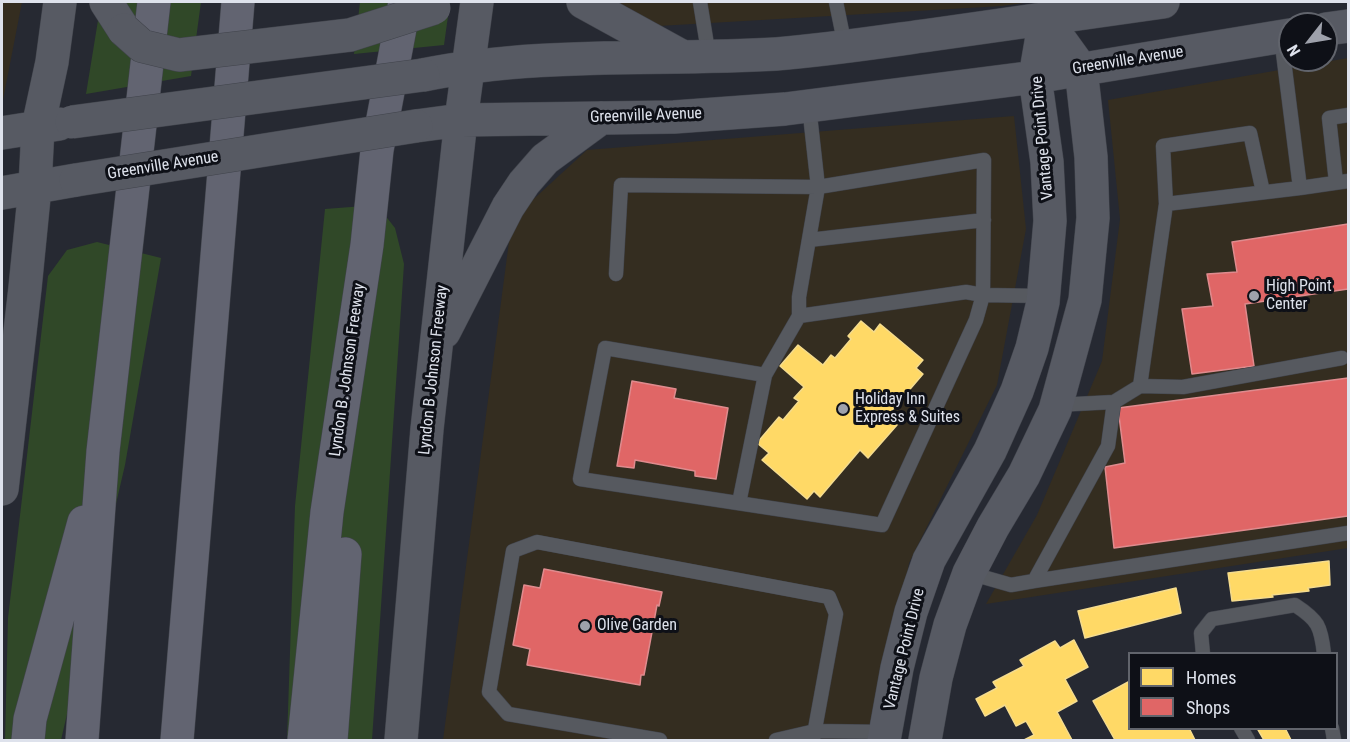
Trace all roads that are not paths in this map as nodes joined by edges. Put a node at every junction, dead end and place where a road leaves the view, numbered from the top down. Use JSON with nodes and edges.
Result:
{"nodes":[{"id":1,"x":60,"y":2,"type":"edge"},
{"id":2,"x":106,"y":2,"type":"edge"},
{"id":3,"x":154,"y":2,"type":"edge"},
{"id":4,"x":238,"y":2,"type":"edge"},
{"id":5,"x":477,"y":2,"type":"edge"},
{"id":6,"x":583,"y":2,"type":"edge"},
{"id":7,"x":700,"y":2,"type":"edge"},
{"id":8,"x":836,"y":2,"type":"edge"},
{"id":9,"x":1163,"y":2,"type":"edge"},
{"id":10,"x":427,"y":4,"type":"edge"},
{"id":11,"x":1045,"y":19,"type":"junction"},
{"id":12,"x":1278,"y":37,"type":"edge"},
{"id":13,"x":845,"y":46,"type":"junction"},
{"id":14,"x":697,"y":58,"type":"junction"},
{"id":15,"x":467,"y":66,"type":"junction"},
{"id":16,"x":1081,"y":69,"type":"junction"},
{"id":17,"x":1289,"y":72,"type":"edge"},
{"id":18,"x":1035,"y":77,"type":"junction"},
{"id":19,"x":809,"y":106,"type":"junction"},
{"id":20,"x":1348,"y":116,"type":"edge"},
{"id":21,"x":601,"y":118,"type":"junction"},
{"id":22,"x":461,"y":120,"type":"junction"},
{"id":23,"x":38,"y":127,"type":"junction"},
{"id":24,"x":2,"y":133,"type":"edge"},
{"id":25,"x":1342,"y":182,"type":"edge"},
{"id":26,"x":35,"y":187,"type":"junction"},
{"id":27,"x":818,"y":187,"type":"junction"},
{"id":28,"x":1300,"y":188,"type":"junction"},
{"id":29,"x":1263,"y":192,"type":"junction"},
{"id":30,"x":2,"y":193,"type":"edge"},
{"id":31,"x":1166,"y":204,"type":"junction"},
{"id":32,"x":984,"y":220,"type":"junction"},
{"id":33,"x":809,"y":240,"type":"junction"},
{"id":34,"x":367,"y":245,"type":"junction"},
{"id":35,"x":616,"y":274,"type":"dead end"},
{"id":36,"x":2,"y":278,"type":"edge"},
{"id":37,"x":983,"y":295,"type":"junction"},
{"id":38,"x":1043,"y":296,"type":"junction"},
{"id":39,"x":799,"y":316,"type":"junction"},
{"id":40,"x":19,"y":343,"type":"junction"},
{"id":41,"x":436,"y":347,"type":"junction"},
{"id":42,"x":1341,"y":358,"type":"dead end"},
{"id":43,"x":765,"y":375,"type":"junction"},
{"id":44,"x":1140,"y":386,"type":"junction"},
{"id":45,"x":1114,"y":402,"type":"junction"},
{"id":46,"x":1056,"y":405,"type":"junction"},
{"id":47,"x":103,"y":451,"type":"junction"},
{"id":48,"x":2,"y":489,"type":"edge"},
{"id":49,"x":739,"y":503,"type":"junction"},
{"id":50,"x":1348,"y":533,"type":"edge"},
{"id":51,"x":929,"y":560,"type":"junction"},
{"id":52,"x":969,"y":573,"type":"junction"},
{"id":53,"x":1034,"y":581,"type":"junction"},
{"id":54,"x":1203,"y":652,"type":"edge"},
{"id":55,"x":1324,"y":652,"type":"edge"},
{"id":56,"x":814,"y":736,"type":"edge"},
{"id":57,"x":885,"y":736,"type":"edge"},
{"id":58,"x":28,"y":741,"type":"edge"},
{"id":59,"x":82,"y":741,"type":"edge"},
{"id":60,"x":177,"y":741,"type":"edge"},
{"id":61,"x":304,"y":741,"type":"edge"},
{"id":62,"x":331,"y":741,"type":"edge"},
{"id":63,"x":402,"y":741,"type":"edge"},
{"id":64,"x":660,"y":741,"type":"edge"},
{"id":65,"x":776,"y":741,"type":"edge"},
{"id":66,"x":925,"y":741,"type":"edge"}],
"edges":[{"from":1,"to":23,"type":"main road"},
{"from":2,"to":10,"type":"main road","bridge":true},
{"from":3,"to":47,"type":"highway"},
{"from":4,"to":60,"type":"highway"},
{"from":5,"to":15,"type":"main road","name":"Lyndon B Johnson Freeway"},
{"from":6,"to":14,"type":"main road"},
{"from":7,"to":14,"type":"lane"},
{"from":8,"to":13,"type":"lane"},
{"from":9,"to":11,"type":"main road"},
{"from":10,"to":34,"type":"highway","name":"Lyndon B. Johnson Freeway"},
{"from":11,"to":13,"type":"main road"},
{"from":11,"to":16,"type":"main road"},
{"from":11,"to":18,"type":"main road","name":"Vantage Point Drive"},
{"from":12,"to":16,"type":"main road","name":"Greenville Avenue"},
{"from":13,"to":14,"type":"main road"},
{"from":14,"to":15,"type":"main road"},
{"from":15,"to":22,"type":"main road","name":"Lyndon B Johnson Freeway"},
{"from":15,"to":23,"type":"main road","bridge":true},
{"from":16,"to":18,"type":"main road","name":"Greenville Avenue"},
{"from":16,"to":46,"type":"main road"},
{"from":17,"to":28,"type":"lane"},
{"from":18,"to":19,"type":"main road","name":"Greenville Avenue"},
{"from":18,"to":38,"type":"main road","name":"Vantage Point Drive"},
{"from":19,"to":21,"type":"main road","name":"Greenville Avenue"},
{"from":19,"to":27,"type":"lane"},
{"from":20,"to":25,"type":"lane"},
{"from":21,"to":22,"type":"main road","name":"Greenville Avenue"},
{"from":21,"to":41,"type":"main road"},
{"from":22,"to":26,"type":"main road","name":"Greenville Avenue","bridge":true},
{"from":22,"to":41,"type":"main road","name":"Lyndon B Johnson Freeway"},
{"from":23,"to":24,"type":"main road"},
{"from":23,"to":26,"type":"main road"},
{"from":25,"to":28,"type":"lane"},
{"from":26,"to":30,"type":"main road","name":"Greenville Avenue"},
{"from":26,"to":40,"type":"main road"},
{"from":27,"to":32,"type":"lane"},
{"from":27,"to":33,"type":"lane"},
{"from":27,"to":35,"type":"lane"},
{"from":28,"to":29,"type":"lane"},
{"from":29,"to":31,"type":"lane"},
{"from":29,"to":31,"type":"lane"},
{"from":31,"to":44,"type":"lane"},
{"from":32,"to":33,"type":"lane"},
{"from":32,"to":37,"type":"lane"},
{"from":33,"to":39,"type":"lane"},
{"from":34,"to":61,"type":"highway","name":"Lyndon B. Johnson Freeway"},
{"from":34,"to":62,"type":"highway"},
{"from":36,"to":40,"type":"main road"},
{"from":37,"to":38,"type":"lane"},
{"from":37,"to":39,"type":"lane"},
{"from":37,"to":49,"type":"lane"},
{"from":38,"to":51,"type":"main road","name":"Vantage Point Drive"},
{"from":39,"to":43,"type":"lane"},
{"from":40,"to":48,"type":"main road"},
{"from":41,"to":63,"type":"main road","name":"Lyndon B Johnson Freeway"},
{"from":42,"to":44,"type":"lane"},
{"from":43,"to":49,"type":"lane"},
{"from":43,"to":49,"type":"lane"},
{"from":44,"to":45,"type":"lane"},
{"from":45,"to":46,"type":"lane"},
{"from":45,"to":53,"type":"lane"},
{"from":46,"to":52,"type":"main road"},
{"from":47,"to":58,"type":"highway"},
{"from":47,"to":59,"type":"highway"},
{"from":50,"to":53,"type":"lane"},
{"from":51,"to":52,"type":"main road"},
{"from":51,"to":57,"type":"main road","name":"Vantage Point Drive"},
{"from":52,"to":53,"type":"lane"},
{"from":52,"to":66,"type":"main road"},
{"from":54,"to":55,"type":"lane"},
{"from":56,"to":57,"type":"lane"},
{"from":56,"to":64,"type":"lane"},
{"from":56,"to":65,"type":"lane"}]}
